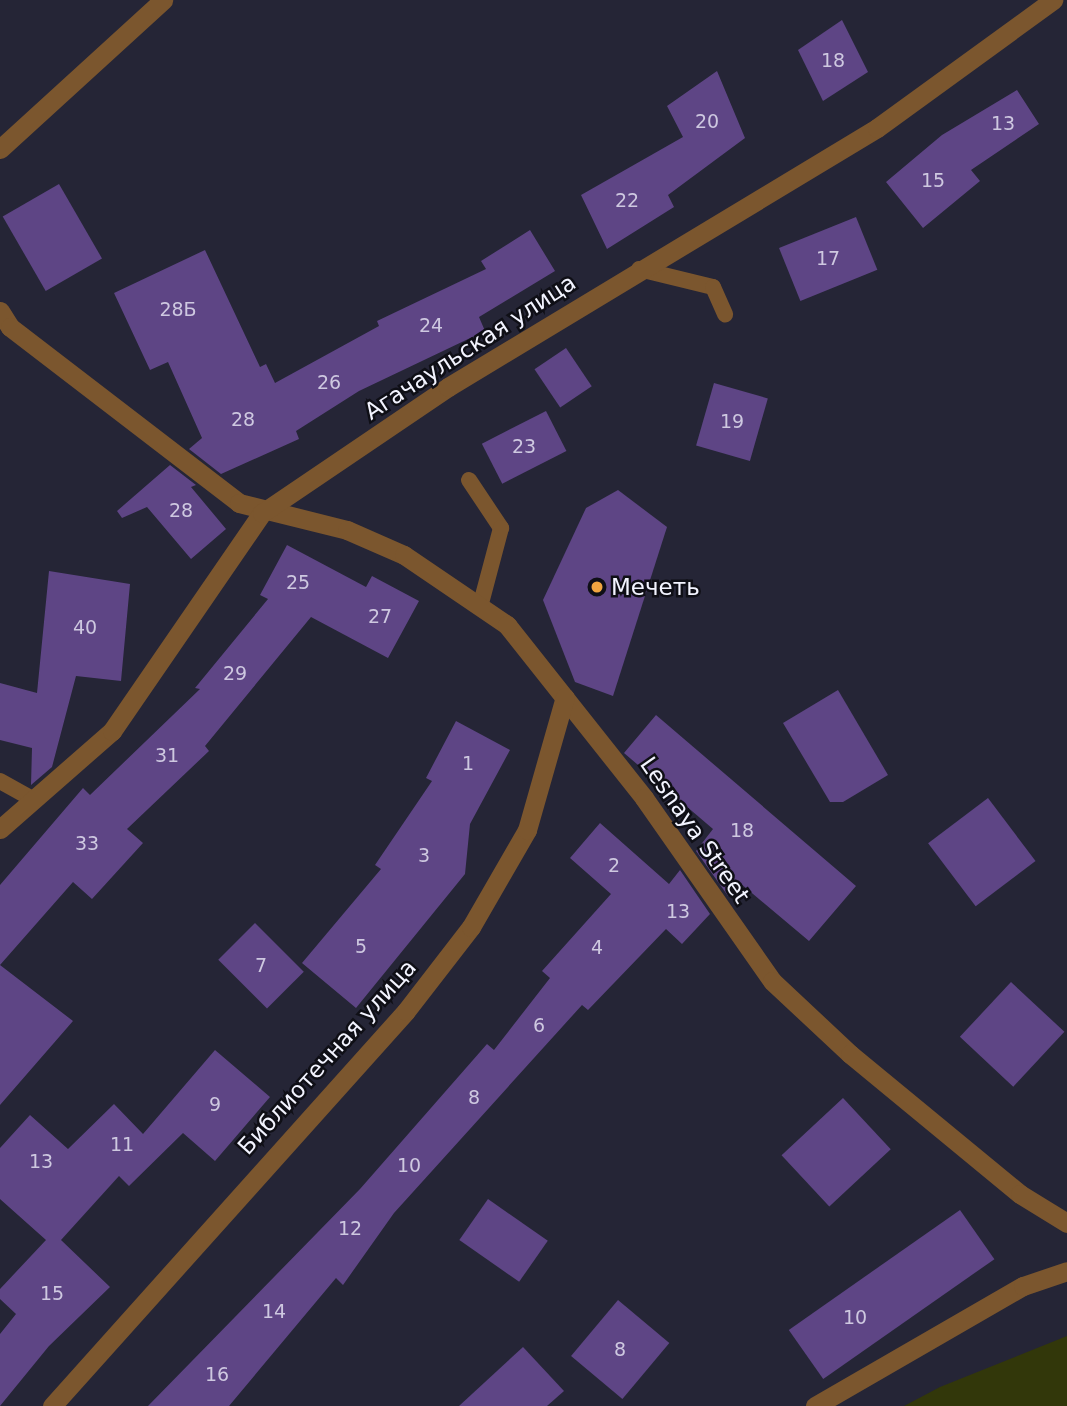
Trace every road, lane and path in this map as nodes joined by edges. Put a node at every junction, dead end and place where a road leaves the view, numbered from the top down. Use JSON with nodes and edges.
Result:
{"nodes":[{"id":1,"x":163,"y":0,"type":"edge"},
{"id":2,"x":1053,"y":0,"type":"edge"},
{"id":3,"x":0,"y":149,"type":"edge"},
{"id":4,"x":639,"y":269,"type":"junction"},
{"id":5,"x":0,"y":311,"type":"edge"},
{"id":6,"x":725,"y":313,"type":"dead end"},
{"id":7,"x":468,"y":480,"type":"dead end"},
{"id":8,"x":262,"y":513,"type":"junction"},
{"id":9,"x":481,"y":603,"type":"junction"},
{"id":10,"x":565,"y":697,"type":"junction"},
{"id":11,"x":0,"y":781,"type":"edge"},
{"id":12,"x":33,"y":799,"type":"junction"},
{"id":13,"x":0,"y":830,"type":"edge"},
{"id":14,"x":1067,"y":1223,"type":"edge"},
{"id":15,"x":1067,"y":1271,"type":"edge"},
{"id":16,"x":52,"y":1406,"type":"edge"},
{"id":17,"x":815,"y":1406,"type":"edge"}],
"edges":[{"from":1,"to":3,"type":"street"},
{"from":2,"to":4,"type":"street","name":"Агачаульская улица"},
{"from":4,"to":6,"type":"lane"},
{"from":4,"to":8,"type":"street","name":"Агачаульская улица"},
{"from":5,"to":8,"type":"street","name":"Lesnaya Street"},
{"from":7,"to":9,"type":"lane"},
{"from":8,"to":9,"type":"street","name":"Lesnaya Street"},
{"from":8,"to":12,"type":"street","name":"Агачаульская улица"},
{"from":9,"to":10,"type":"street","name":"Lesnaya Street"},
{"from":10,"to":14,"type":"street","name":"Lesnaya Street"},
{"from":10,"to":16,"type":"street","name":"Библиотечная улица"},
{"from":11,"to":12,"type":"lane"},
{"from":12,"to":13,"type":"street","name":"Агачаульская улица"},
{"from":15,"to":17,"type":"street"}]}
